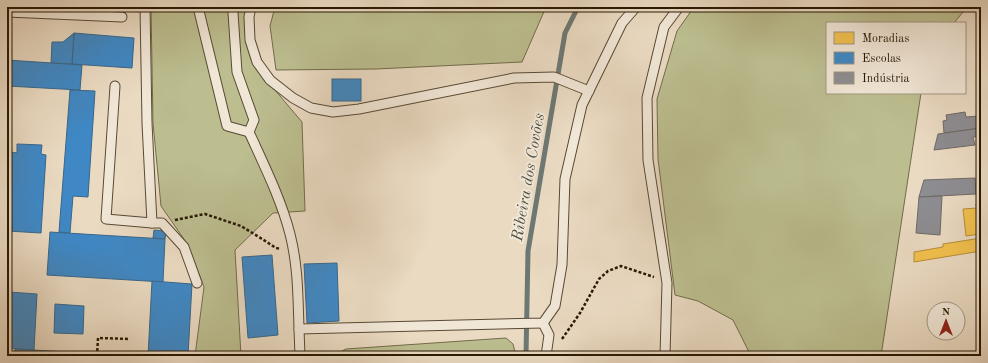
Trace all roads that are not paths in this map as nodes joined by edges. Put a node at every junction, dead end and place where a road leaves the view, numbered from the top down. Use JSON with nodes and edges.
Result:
{"nodes":[{"id":1,"x":145,"y":7,"type":"edge"},
{"id":2,"x":198,"y":7,"type":"edge"},
{"id":3,"x":234,"y":7,"type":"edge"},
{"id":4,"x":251,"y":7,"type":"edge"},
{"id":5,"x":636,"y":7,"type":"edge"},
{"id":6,"x":679,"y":7,"type":"edge"},
{"id":7,"x":7,"y":12,"type":"edge"},
{"id":8,"x":122,"y":17,"type":"dead end"},
{"id":9,"x":115,"y":86,"type":"dead end"},
{"id":10,"x":589,"y":91,"type":"junction"},
{"id":11,"x":249,"y":132,"type":"junction"},
{"id":12,"x":152,"y":223,"type":"junction"},
{"id":13,"x":198,"y":283,"type":"dead end"},
{"id":14,"x":543,"y":323,"type":"junction"},
{"id":15,"x":299,"y":329,"type":"junction"},
{"id":16,"x":547,"y":354,"type":"edge"},
{"id":17,"x":300,"y":356,"type":"edge"},
{"id":18,"x":665,"y":356,"type":"edge"}],
"edges":[{"from":1,"to":12,"type":"lane"},
{"from":2,"to":11,"type":"lane"},
{"from":3,"to":11,"type":"lane"},
{"from":4,"to":10,"type":"lane"},
{"from":5,"to":10,"type":"lane"},
{"from":6,"to":18,"type":"lane"},
{"from":7,"to":8,"type":"lane"},
{"from":9,"to":12,"type":"lane"},
{"from":10,"to":14,"type":"lane"},
{"from":11,"to":15,"type":"lane"},
{"from":12,"to":13,"type":"lane"},
{"from":14,"to":15,"type":"lane"},
{"from":14,"to":16,"type":"lane"},
{"from":15,"to":17,"type":"lane"}]}
